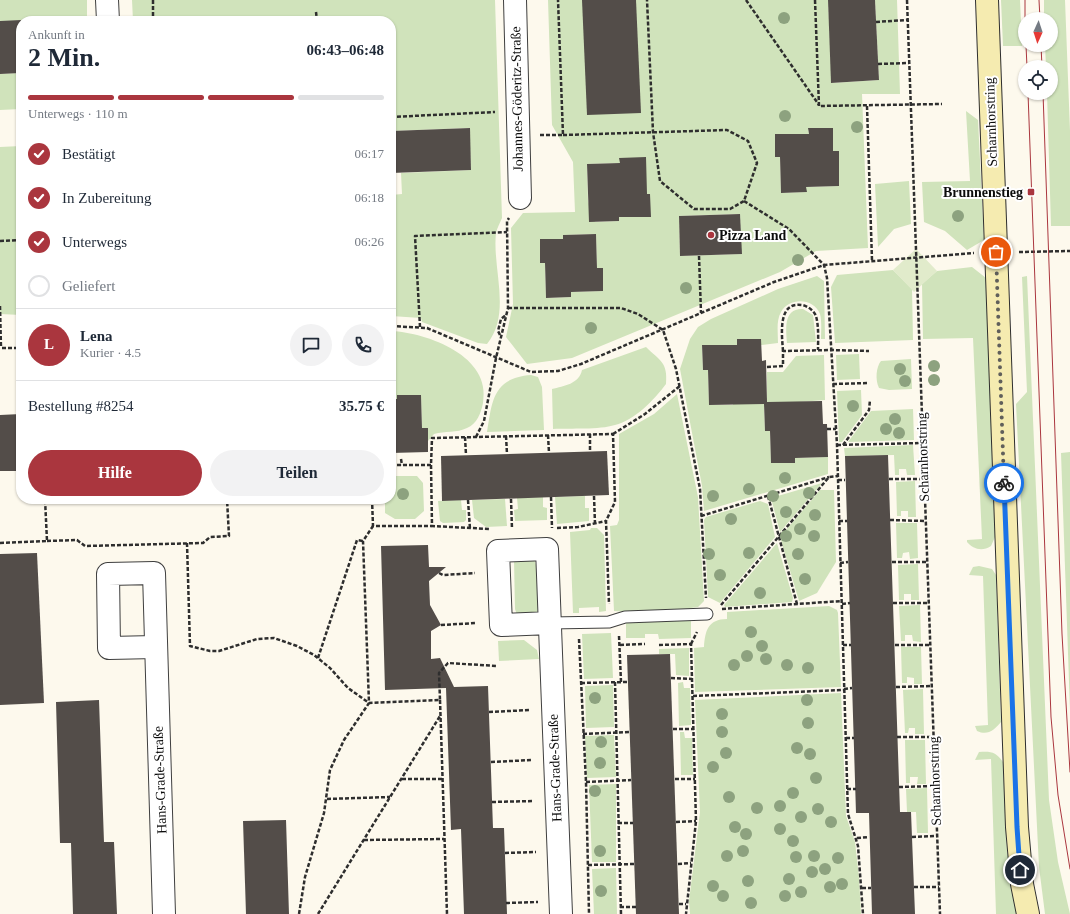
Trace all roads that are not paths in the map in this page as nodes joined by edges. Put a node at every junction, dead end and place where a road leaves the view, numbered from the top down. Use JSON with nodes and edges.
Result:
{"nodes":[{"id":1,"x":107,"y":0,"type":"edge"},
{"id":2,"x":515,"y":0,"type":"edge"},
{"id":3,"x":987,"y":0,"type":"edge"},
{"id":4,"x":108,"y":16,"type":"edge"},
{"id":5,"x":520,"y":198,"type":"road end"},
{"id":6,"x":707,"y":614,"type":"road end"},
{"id":7,"x":550,"y":623,"type":"joint"},
{"id":8,"x":155,"y":647,"type":"dead end"},
{"id":9,"x":164,"y":914,"type":"edge"},
{"id":10,"x":561,"y":914,"type":"edge"},
{"id":11,"x":1028,"y":914,"type":"edge"}],
"edges":[{"from":1,"to":4,"type":"street"},
{"from":2,"to":5,"type":"street","name":"Johannes-Göderitz-Straße"},
{"from":3,"to":11,"type":"street","name":"Scharnhorstring"},
{"from":6,"to":7,"type":"lane"},
{"from":7,"to":10,"type":"street","name":"Hans-Grade-Straße"},
{"from":8,"to":9,"type":"street","name":"Hans-Grade-Straße"}]}
